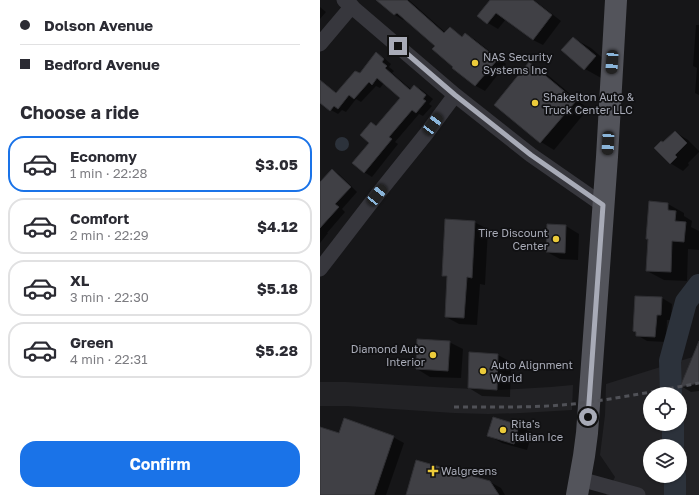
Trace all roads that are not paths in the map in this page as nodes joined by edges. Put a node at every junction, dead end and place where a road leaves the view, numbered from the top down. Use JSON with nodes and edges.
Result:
{"nodes":[{"id":1,"x":616,"y":0,"type":"edge"},
{"id":2,"x":348,"y":3,"type":"edge"},
{"id":3,"x":320,"y":44,"type":"edge"},
{"id":4,"x":455,"y":95,"type":"junction"},
{"id":5,"x":603,"y":205,"type":"junction"},
{"id":6,"x":320,"y":269,"type":"edge"},
{"id":7,"x":578,"y":487,"type":"edge"},
{"id":8,"x":638,"y":495,"type":"edge"}],
"edges":[{"from":1,"to":5,"type":"main road"},
{"from":2,"to":3,"type":"street"},
{"from":2,"to":4,"type":"street"},
{"from":4,"to":5,"type":"street"},
{"from":4,"to":6,"type":"street"},
{"from":5,"to":7,"type":"main road"},
{"from":7,"to":8,"type":"street"}]}
